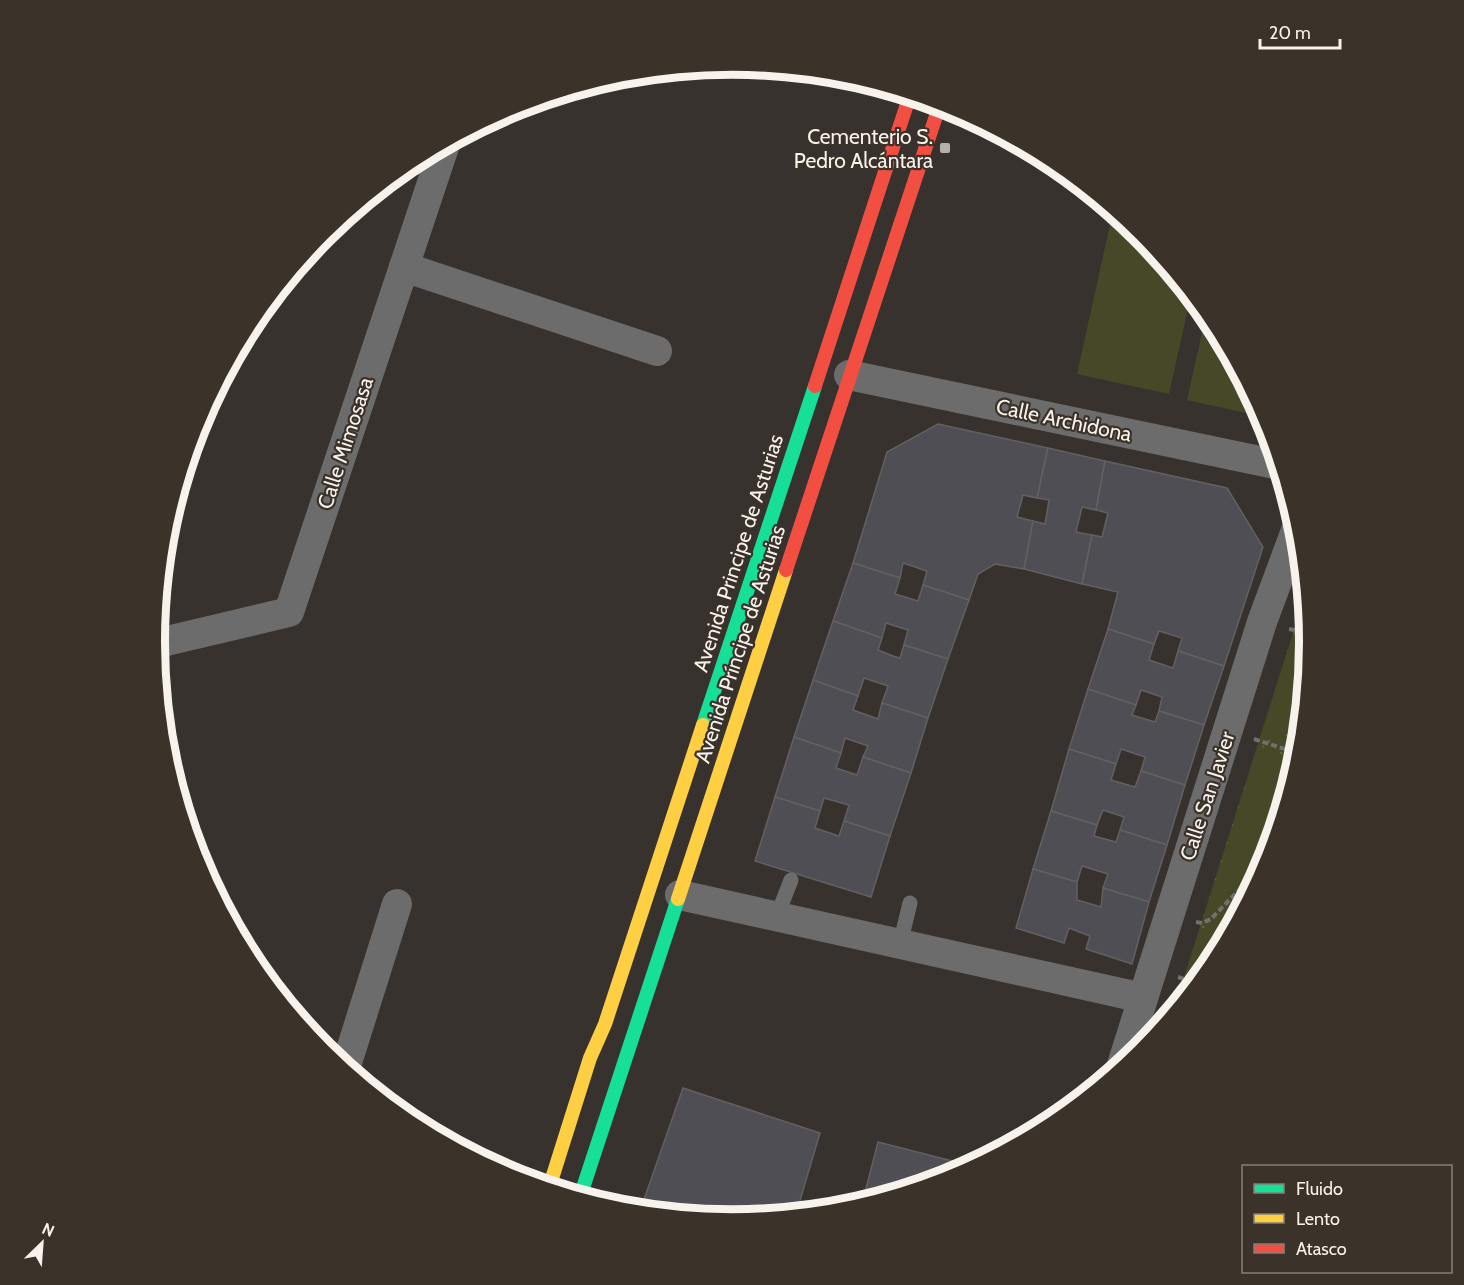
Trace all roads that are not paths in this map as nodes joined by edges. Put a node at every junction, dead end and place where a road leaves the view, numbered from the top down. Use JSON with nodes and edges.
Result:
{"nodes":[{"id":1,"x":907,"y":103,"type":"edge"},
{"id":2,"x":937,"y":113,"type":"edge"},
{"id":3,"x":441,"y":155,"type":"edge"},
{"id":4,"x":404,"y":267,"type":"junction"},
{"id":5,"x":657,"y":351,"type":"dead end"},
{"id":6,"x":849,"y":375,"type":"junction"},
{"id":7,"x":1270,"y":463,"type":"edge"},
{"id":8,"x":1291,"y":544,"type":"edge"},
{"id":9,"x":164,"y":642,"type":"edge"},
{"id":10,"x":791,"y":880,"type":"dead end"},
{"id":11,"x":680,"y":895,"type":"junction"},
{"id":12,"x":910,"y":903,"type":"dead end"},
{"id":13,"x":397,"y":904,"type":"dead end"},
{"id":14,"x":777,"y":916,"type":"junction"},
{"id":15,"x":900,"y":944,"type":"junction"},
{"id":16,"x":1143,"y":998,"type":"junction"},
{"id":17,"x":1127,"y":1050,"type":"edge"},
{"id":18,"x":348,"y":1060,"type":"edge"},
{"id":19,"x":551,"y":1180,"type":"edge"},
{"id":20,"x":582,"y":1190,"type":"edge"}],
"edges":[{"from":1,"to":19,"type":"street","name":"Avenida Principe de Asturias"},
{"from":2,"to":6,"type":"street","name":"Avenida Príncipe de Asturias"},
{"from":3,"to":4,"type":"street","name":"Calle Mimosasa"},
{"from":4,"to":5,"type":"street"},
{"from":4,"to":9,"type":"street","name":"Calle Mimosasa"},
{"from":6,"to":7,"type":"street","name":"Calle Archidona"},
{"from":6,"to":11,"type":"street","name":"Avenida Príncipe de Asturias"},
{"from":8,"to":16,"type":"street","name":"Calle San Javier"},
{"from":10,"to":14,"type":"lane"},
{"from":11,"to":14,"type":"street"},
{"from":11,"to":20,"type":"street","name":"Avenida Príncipe de Asturias"},
{"from":12,"to":15,"type":"lane"},
{"from":13,"to":18,"type":"street"},
{"from":14,"to":15,"type":"street"},
{"from":15,"to":16,"type":"street"},
{"from":16,"to":17,"type":"street","name":"Calle San Javier"}]}
